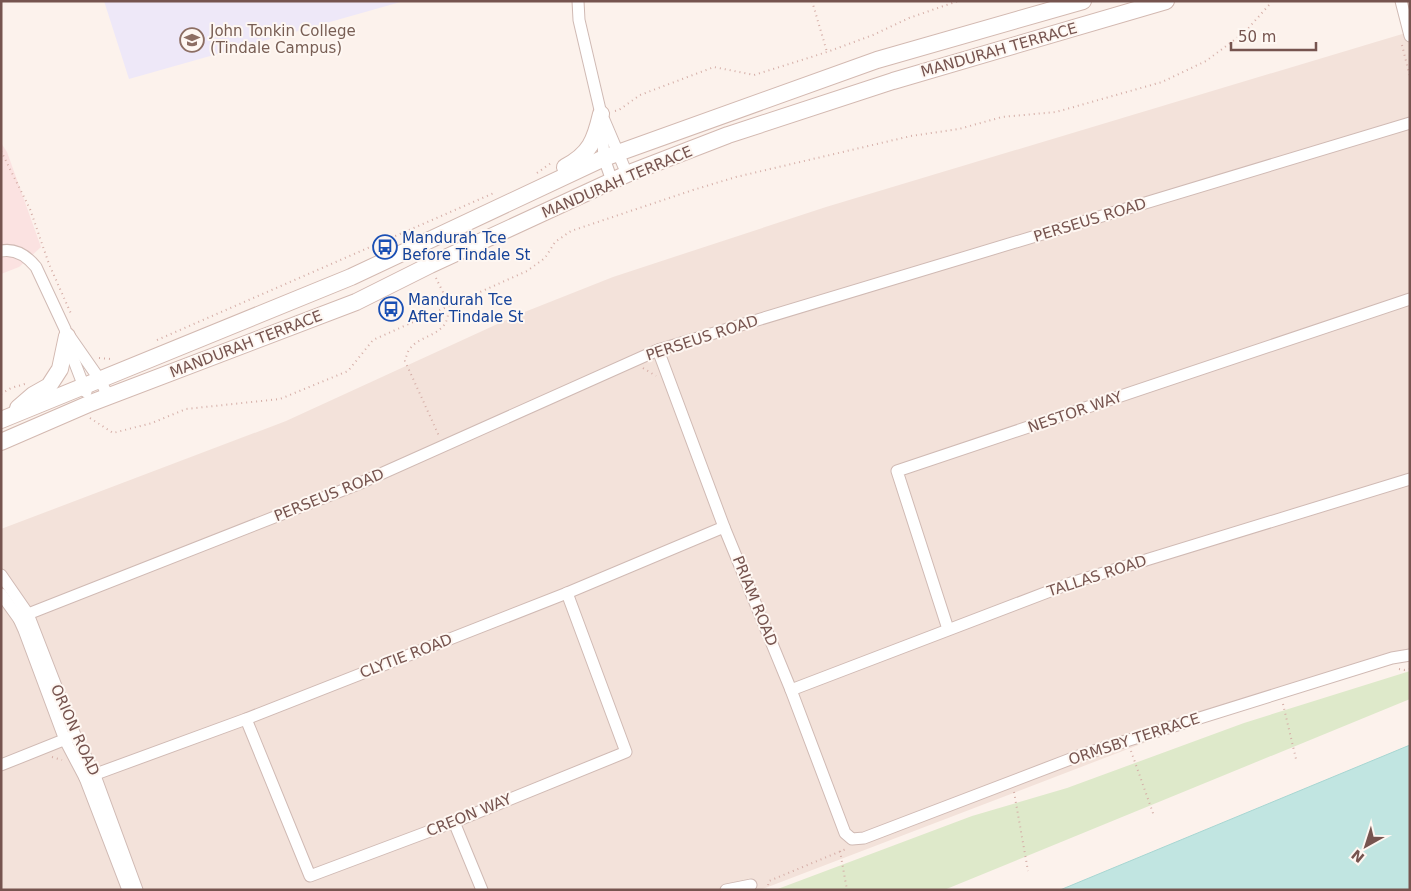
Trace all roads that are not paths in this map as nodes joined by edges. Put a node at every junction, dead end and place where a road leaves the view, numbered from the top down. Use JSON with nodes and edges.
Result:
{"nodes":[{"id":1,"x":578,"y":1,"type":"edge"},
{"id":2,"x":1083,"y":1,"type":"edge"},
{"id":3,"x":1166,"y":1,"type":"edge"},
{"id":4,"x":1401,"y":1,"type":"edge"},
{"id":5,"x":1410,"y":36,"type":"edge"},
{"id":6,"x":601,"y":114,"type":"junction"},
{"id":7,"x":1410,"y":123,"type":"edge"},
{"id":8,"x":611,"y":156,"type":"junction"},
{"id":9,"x":627,"y":174,"type":"junction"},
{"id":10,"x":612,"y":181,"type":"junction"},
{"id":11,"x":536,"y":182,"type":"junction"},
{"id":12,"x":1,"y":250,"type":"edge"},
{"id":13,"x":1410,"y":299,"type":"edge"},
{"id":14,"x":69,"y":330,"type":"junction"},
{"id":15,"x":658,"y":350,"type":"junction"},
{"id":16,"x":100,"y":380,"type":"junction"},
{"id":17,"x":84,"y":387,"type":"junction"},
{"id":18,"x":108,"y":396,"type":"junction"},
{"id":19,"x":84,"y":406,"type":"junction"},
{"id":20,"x":4,"y":418,"type":"edge"},
{"id":21,"x":1,"y":442,"type":"edge"},
{"id":22,"x":1410,"y":479,"type":"edge"},
{"id":23,"x":724,"y":527,"type":"junction"},
{"id":24,"x":1,"y":575,"type":"edge"},
{"id":25,"x":567,"y":593,"type":"junction"},
{"id":26,"x":1,"y":594,"type":"edge"},
{"id":27,"x":24,"y":616,"type":"junction"},
{"id":28,"x":948,"y":629,"type":"junction"},
{"id":29,"x":1410,"y":654,"type":"edge"},
{"id":30,"x":791,"y":690,"type":"junction"},
{"id":31,"x":246,"y":719,"type":"junction"},
{"id":32,"x":70,"y":737,"type":"junction"},
{"id":33,"x":1,"y":766,"type":"edge"},
{"id":34,"x":90,"y":776,"type":"junction"},
{"id":35,"x":454,"y":822,"type":"junction"},
{"id":36,"x":864,"y":838,"type":"joint"},
{"id":37,"x":751,"y":885,"type":"dead end"},
{"id":38,"x":128,"y":890,"type":"edge"},
{"id":39,"x":138,"y":890,"type":"edge"},
{"id":40,"x":482,"y":890,"type":"edge"},
{"id":41,"x":726,"y":890,"type":"edge"}],
"edges":[{"from":1,"to":6,"type":"street"},
{"from":2,"to":8,"type":"main road","name":"MANDURAH TERRACE"},
{"from":3,"to":9,"type":"main road","name":"MANDURAH TERRACE"},
{"from":4,"to":5,"type":"street"},
{"from":6,"to":8,"type":"street"},
{"from":6,"to":8,"type":"street"},
{"from":6,"to":11,"type":"main road"},
{"from":7,"to":15,"type":"street","name":"PERSEUS ROAD"},
{"from":8,"to":9,"type":"street"},
{"from":8,"to":10,"type":"street"},
{"from":8,"to":11,"type":"main road","name":"MANDURAH TERRACE"},
{"from":9,"to":10,"type":"main road","name":"MANDURAH TERRACE"},
{"from":10,"to":18,"type":"main road","name":"MANDURAH TERRACE"},
{"from":11,"to":16,"type":"main road","name":"MANDURAH TERRACE"},
{"from":12,"to":14,"type":"street"},
{"from":13,"to":28,"type":"street","name":"NESTOR WAY"},
{"from":14,"to":16,"type":"street"},
{"from":14,"to":17,"type":"street"},
{"from":14,"to":20,"type":"main road"},
{"from":15,"to":23,"type":"street","name":"PRIAM ROAD"},
{"from":15,"to":27,"type":"street","name":"PERSEUS ROAD"},
{"from":16,"to":17,"type":"main road","name":"MANDURAH TERRACE"},
{"from":16,"to":18,"type":"street"},
{"from":17,"to":19,"type":"street"},
{"from":17,"to":20,"type":"main road","name":"MANDURAH TERRACE"},
{"from":18,"to":19,"type":"main road","name":"MANDURAH TERRACE"},
{"from":19,"to":21,"type":"main road","name":"MANDURAH TERRACE"},
{"from":22,"to":28,"type":"street","name":"TALLAS ROAD"},
{"from":23,"to":25,"type":"street","name":"CLYTIE ROAD"},
{"from":23,"to":30,"type":"street","name":"PRIAM ROAD"},
{"from":24,"to":27,"type":"street","name":"ORION ROAD"},
{"from":25,"to":31,"type":"street","name":"CLYTIE ROAD"},
{"from":25,"to":35,"type":"street","name":"CREON WAY"},
{"from":26,"to":27,"type":"street","name":"ORION ROAD"},
{"from":27,"to":32,"type":"street","name":"ORION ROAD"},
{"from":28,"to":30,"type":"street","name":"TALLAS ROAD"},
{"from":29,"to":36,"type":"street","name":"ORMSBY TERRACE"},
{"from":30,"to":36,"type":"street","name":"PRIAM ROAD"},
{"from":31,"to":34,"type":"street","name":"CLYTIE ROAD"},
{"from":31,"to":35,"type":"street","name":"CREON WAY"},
{"from":32,"to":33,"type":"street"},
{"from":32,"to":34,"type":"street","name":"ORION ROAD"},
{"from":34,"to":38,"type":"street","name":"ORION ROAD"},
{"from":34,"to":39,"type":"street","name":"ORION ROAD"},
{"from":35,"to":40,"type":"street"},
{"from":37,"to":41,"type":"street"}]}
